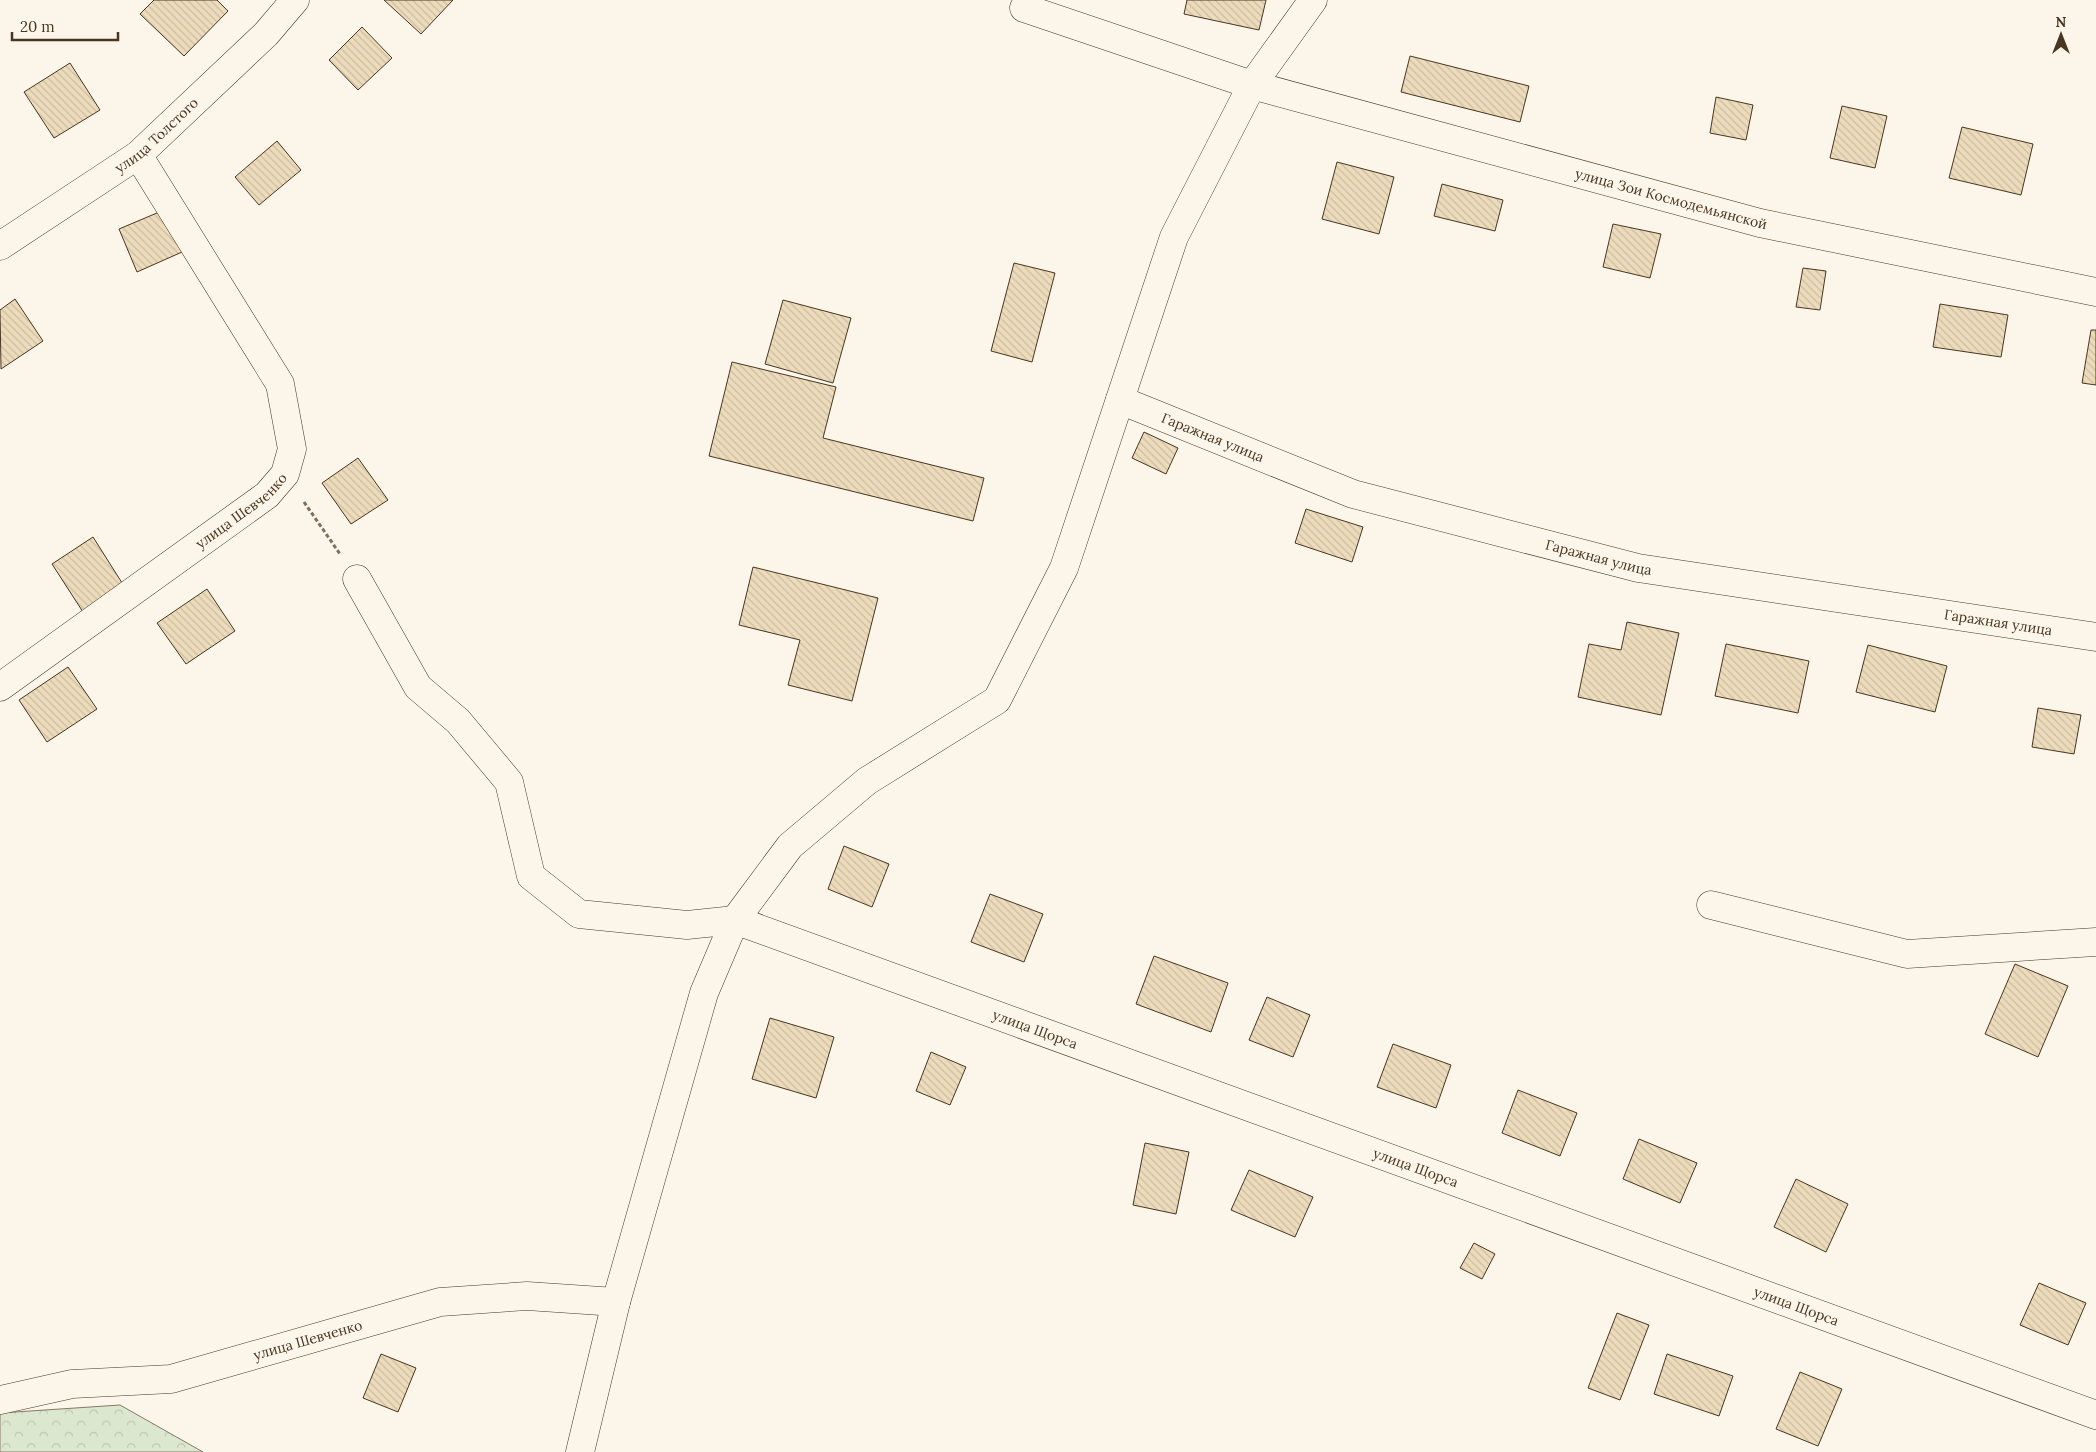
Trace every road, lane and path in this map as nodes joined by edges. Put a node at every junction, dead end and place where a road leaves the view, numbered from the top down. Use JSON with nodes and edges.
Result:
{"nodes":[{"id":1,"x":295,"y":0,"type":"edge"},
{"id":2,"x":1313,"y":0,"type":"edge"},
{"id":3,"x":1024,"y":8,"type":"dead end"},
{"id":4,"x":1252,"y":85,"type":"junction"},
{"id":5,"x":138,"y":155,"type":"junction"},
{"id":6,"x":0,"y":246,"type":"edge"},
{"id":7,"x":2096,"y":292,"type":"edge"},
{"id":8,"x":1120,"y":400,"type":"junction"},
{"id":9,"x":285,"y":474,"type":"junction"},
{"id":10,"x":358,"y":579,"type":"joint"},
{"id":11,"x":2096,"y":637,"type":"edge"},
{"id":12,"x":0,"y":687,"type":"edge"},
{"id":13,"x":1711,"y":905,"type":"dead end"},
{"id":14,"x":735,"y":920,"type":"junction"},
{"id":15,"x":2096,"y":942,"type":"edge"},
{"id":16,"x":616,"y":1302,"type":"junction"},
{"id":17,"x":0,"y":1400,"type":"edge"},
{"id":18,"x":2096,"y":1415,"type":"edge"},
{"id":19,"x":580,"y":1452,"type":"edge"}],
"edges":[{"from":1,"to":5,"type":"street","name":"улица Толстого"},
{"from":2,"to":4,"type":"street"},
{"from":3,"to":4,"type":"street","name":"улица Зои Космодемьянской"},
{"from":4,"to":7,"type":"street","name":"улица Зои Космодемьянской"},
{"from":4,"to":8,"type":"street"},
{"from":5,"to":6,"type":"street","name":"улица Толстого"},
{"from":5,"to":9,"type":"street","name":"улица Шевченко"},
{"from":8,"to":11,"type":"street","name":"Гаражная улица"},
{"from":8,"to":14,"type":"street"},
{"from":9,"to":10,"type":"path"},
{"from":9,"to":12,"type":"street","name":"улица Шевченко"},
{"from":10,"to":14,"type":"street"},
{"from":13,"to":15,"type":"street"},
{"from":14,"to":16,"type":"street"},
{"from":14,"to":18,"type":"street","name":"улица Щорса"},
{"from":16,"to":17,"type":"street","name":"улица Шевченко"},
{"from":16,"to":19,"type":"street"}]}
